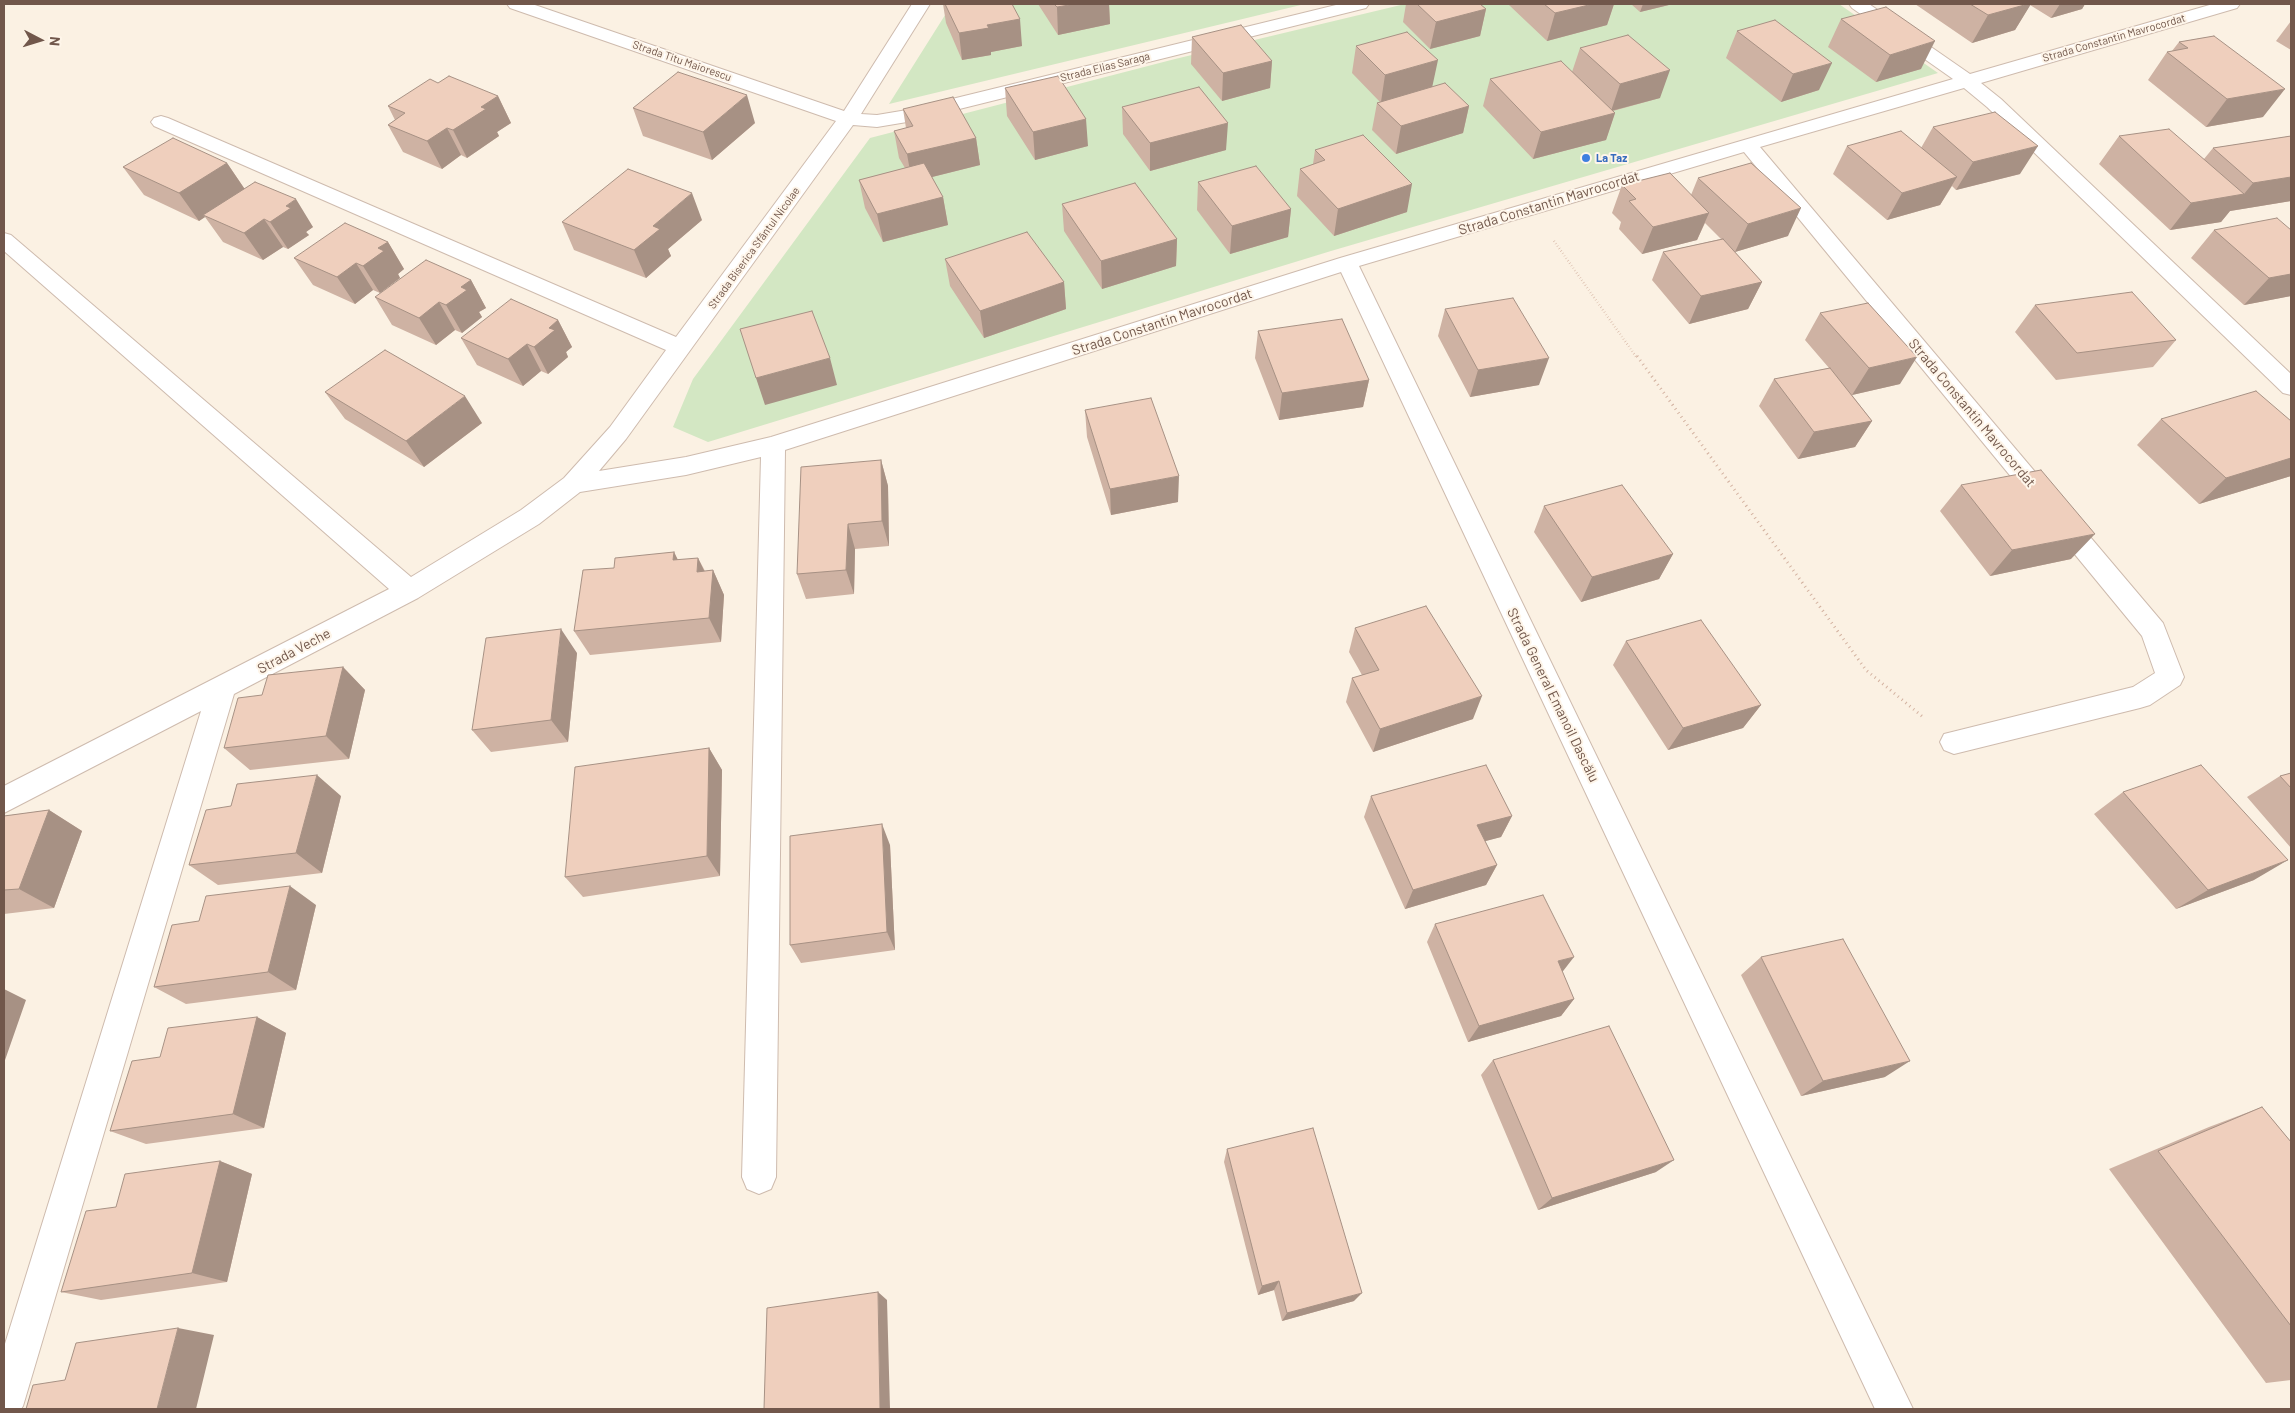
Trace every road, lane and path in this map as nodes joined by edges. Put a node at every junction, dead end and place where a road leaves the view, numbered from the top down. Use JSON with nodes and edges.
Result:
{"nodes":[{"id":1,"x":516,"y":4,"type":"edge"},
{"id":2,"x":921,"y":4,"type":"edge"},
{"id":3,"x":1360,"y":4,"type":"edge"},
{"id":4,"x":1858,"y":4,"type":"edge"},
{"id":5,"x":2231,"y":4,"type":"edge"},
{"id":6,"x":1968,"y":81,"type":"junction"},
{"id":7,"x":848,"y":119,"type":"junction"},
{"id":8,"x":161,"y":122,"type":"dead end"},
{"id":9,"x":1748,"y":145,"type":"junction"},
{"id":10,"x":1530,"y":208,"type":"junction"},
{"id":11,"x":4,"y":240,"type":"edge"},
{"id":12,"x":1347,"y":264,"type":"junction"},
{"id":13,"x":681,"y":348,"type":"junction"},
{"id":14,"x":2291,"y":387,"type":"edge"},
{"id":15,"x":773,"y":445,"type":"junction"},
{"id":16,"x":573,"y":484,"type":"junction"},
{"id":17,"x":409,"y":591,"type":"junction"},
{"id":18,"x":222,"y":688,"type":"junction"},
{"id":19,"x":1954,"y":742,"type":"joint"},
{"id":20,"x":4,"y":800,"type":"edge"},
{"id":21,"x":759,"y":1177,"type":"dead end"},
{"id":22,"x":4,"y":1406,"type":"edge"},
{"id":23,"x":1894,"y":1409,"type":"edge"}],
"edges":[{"from":1,"to":7,"type":"street","name":"Strada Titu Maiorescu"},
{"from":2,"to":7,"type":"street","name":"Strada Biserica Sfântul Nicolae"},
{"from":3,"to":7,"type":"street","name":"Strada Elias Saraga"},
{"from":4,"to":6,"type":"street"},
{"from":5,"to":6,"type":"street","name":"Strada Constantin Mavrocordat"},
{"from":6,"to":9,"type":"street","name":"Strada Constantin Mavrocordat"},
{"from":6,"to":14,"type":"street"},
{"from":7,"to":13,"type":"street","name":"Strada Biserica Sfântul Nicolae"},
{"from":8,"to":13,"type":"street"},
{"from":9,"to":10,"type":"street","name":"Strada Constantin Mavrocordat"},
{"from":9,"to":19,"type":"street","name":"Strada Constantin Mavrocordat"},
{"from":10,"to":12,"type":"street","name":"Strada Constantin Mavrocordat"},
{"from":10,"to":19,"type":"path"},
{"from":11,"to":17,"type":"street"},
{"from":12,"to":15,"type":"street","name":"Strada Constantin Mavrocordat"},
{"from":12,"to":23,"type":"street","name":"Strada General Emanoil Dascălu"},
{"from":13,"to":16,"type":"street","name":"Strada Biserica Sfântul Nicolae"},
{"from":15,"to":16,"type":"street","name":"Strada Constantin Mavrocordat"},
{"from":15,"to":21,"type":"street"},
{"from":16,"to":17,"type":"street","name":"Strada Veche"},
{"from":17,"to":18,"type":"street","name":"Strada Veche"},
{"from":18,"to":20,"type":"street","name":"Strada Veche"},
{"from":18,"to":22,"type":"street"}]}
